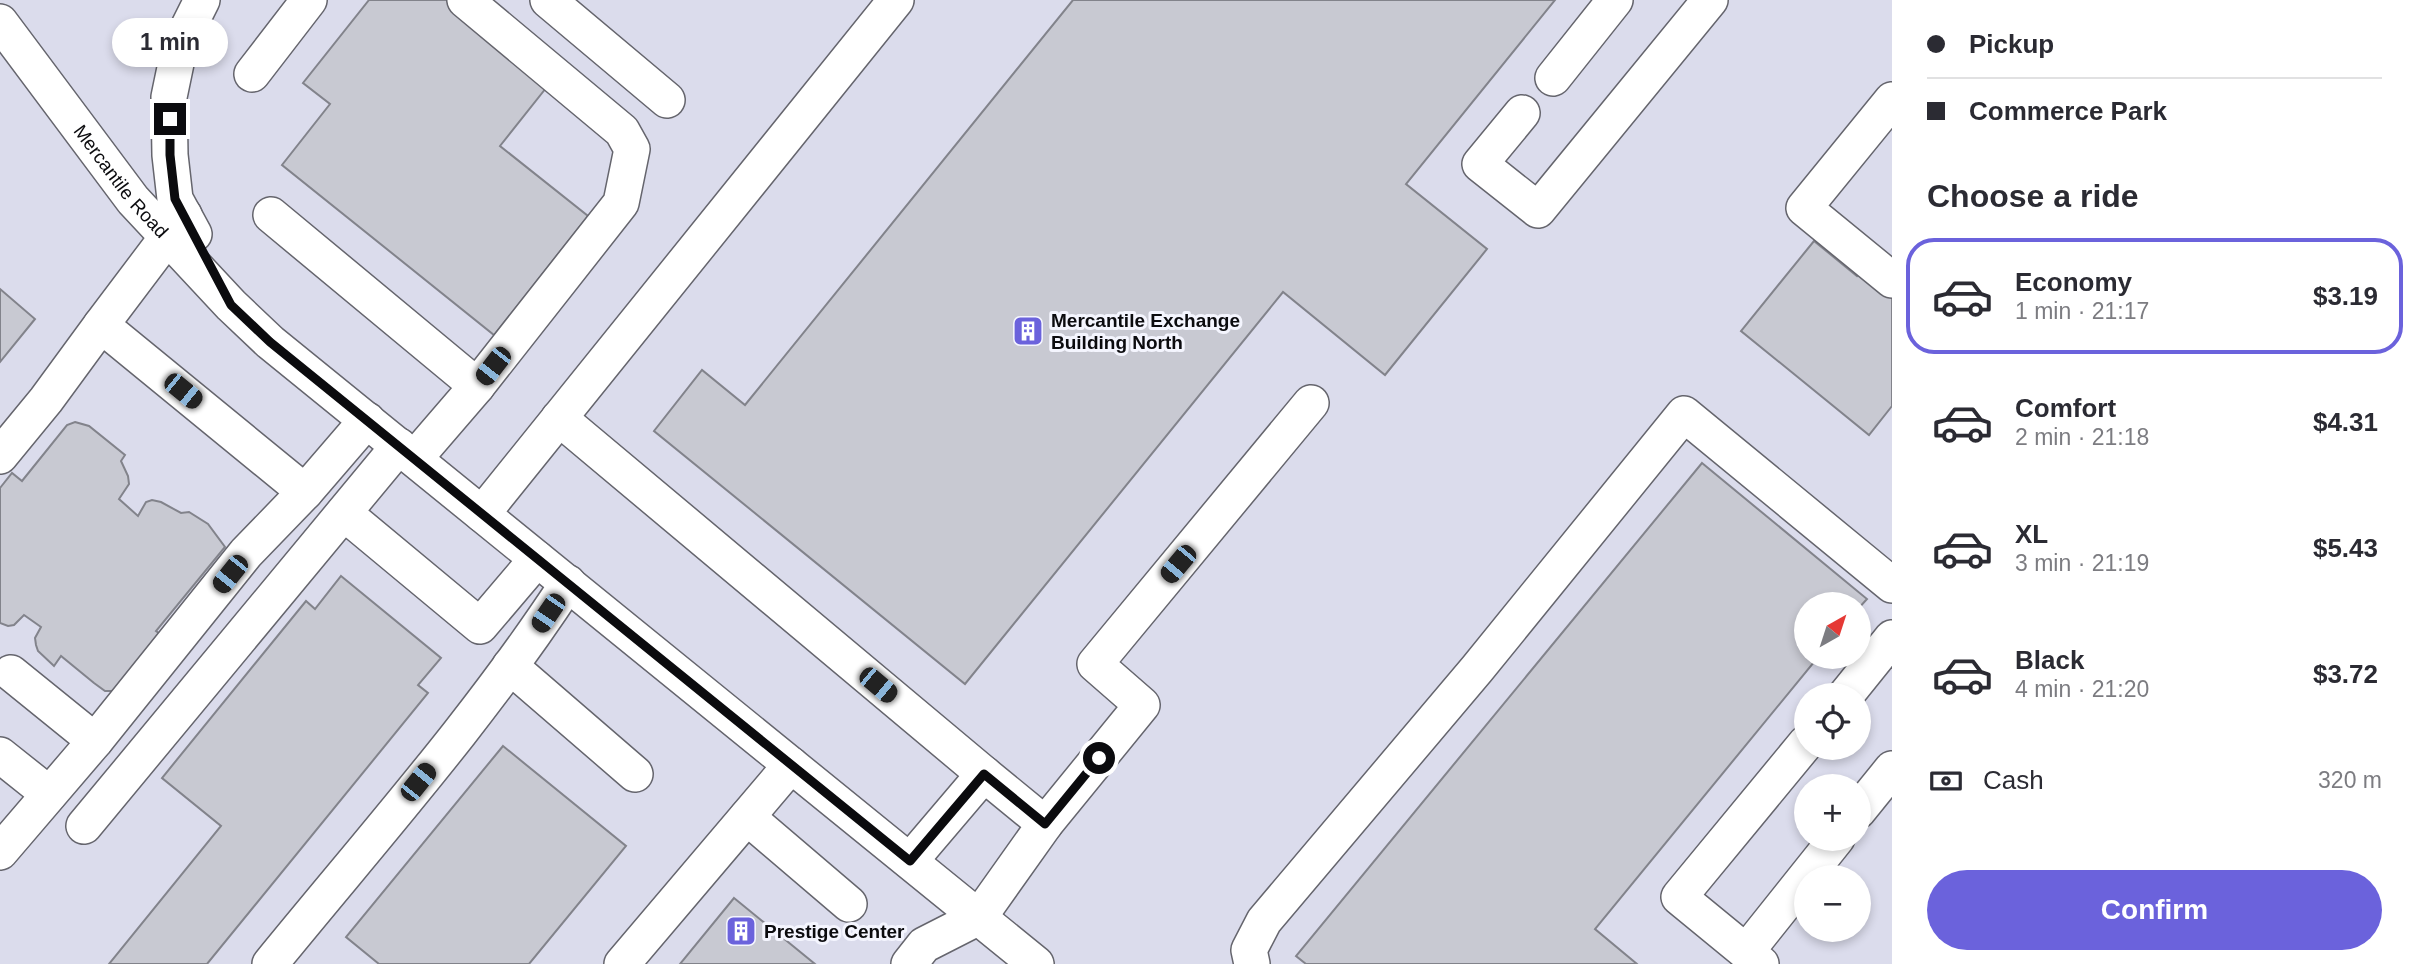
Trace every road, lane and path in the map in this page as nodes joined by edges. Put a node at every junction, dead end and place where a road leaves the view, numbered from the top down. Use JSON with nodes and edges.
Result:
{"nodes":[{"id":1,"x":202,"y":0,"type":"edge"},
{"id":2,"x":309,"y":0,"type":"edge"},
{"id":3,"x":465,"y":0,"type":"edge"},
{"id":4,"x":548,"y":0,"type":"edge"},
{"id":5,"x":896,"y":0,"type":"edge"},
{"id":6,"x":1615,"y":0,"type":"edge"},
{"id":7,"x":1710,"y":0,"type":"edge"},
{"id":8,"x":0,"y":22,"type":"edge"},
{"id":9,"x":252,"y":74,"type":"dead end"},
{"id":10,"x":1553,"y":78,"type":"dead end"},
{"id":11,"x":667,"y":100,"type":"dead end"},
{"id":12,"x":1892,"y":100,"type":"edge"},
{"id":13,"x":1522,"y":113,"type":"dead end"},
{"id":14,"x":271,"y":215,"type":"dead end"},
{"id":15,"x":176,"y":226,"type":"junction"},
{"id":16,"x":1892,"y":280,"type":"edge"},
{"id":17,"x":101,"y":325,"type":"junction"},
{"id":18,"x":477,"y":386,"type":"junction"},
{"id":19,"x":1311,"y":403,"type":"dead end"},
{"id":20,"x":559,"y":418,"type":"junction"},
{"id":21,"x":367,"y":420,"type":"junction"},
{"id":22,"x":407,"y":452,"type":"junction"},
{"id":23,"x":0,"y":456,"type":"edge"},
{"id":24,"x":305,"y":492,"type":"junction"},
{"id":25,"x":344,"y":513,"type":"junction"},
{"id":26,"x":482,"y":514,"type":"junction"},
{"id":27,"x":537,"y":559,"type":"junction"},
{"id":28,"x":568,"y":583,"type":"junction"},
{"id":29,"x":1892,"y":585,"type":"edge"},
{"id":30,"x":1892,"y":638,"type":"edge"},
{"id":31,"x":510,"y":666,"type":"junction"},
{"id":32,"x":11,"y":673,"type":"dead end"},
{"id":33,"x":1856,"y":683,"type":"edge"},
{"id":34,"x":95,"y":741,"type":"junction"},
{"id":35,"x":0,"y":755,"type":"edge"},
{"id":36,"x":1794,"y":758,"type":"edge"},
{"id":37,"x":791,"y":765,"type":"junction"},
{"id":38,"x":1892,"y":769,"type":"edge"},
{"id":39,"x":635,"y":774,"type":"dead end"},
{"id":40,"x":984,"y":774,"type":"junction"},
{"id":41,"x":49,"y":794,"type":"junction"},
{"id":42,"x":1871,"y":795,"type":"edge"},
{"id":43,"x":747,"y":817,"type":"junction"},
{"id":44,"x":1045,"y":824,"type":"junction"},
{"id":45,"x":84,"y":826,"type":"dead end"},
{"id":46,"x":1828,"y":851,"type":"edge"},
{"id":47,"x":0,"y":852,"type":"edge"},
{"id":48,"x":910,"y":861,"type":"junction"},
{"id":49,"x":849,"y":904,"type":"dead end"},
{"id":50,"x":979,"y":917,"type":"junction"},
{"id":51,"x":1754,"y":958,"type":"edge"},
{"id":52,"x":280,"y":961,"type":"edge"},
{"id":53,"x":622,"y":964,"type":"edge"},
{"id":54,"x":909,"y":964,"type":"edge"},
{"id":55,"x":1036,"y":964,"type":"edge"},
{"id":56,"x":1252,"y":964,"type":"edge"}],
"edges":[{"from":1,"to":15,"type":"street"},
{"from":2,"to":9,"type":"street"},
{"from":3,"to":18,"type":"street"},
{"from":4,"to":11,"type":"street"},
{"from":5,"to":20,"type":"street"},
{"from":6,"to":10,"type":"street"},
{"from":7,"to":13,"type":"street"},
{"from":8,"to":15,"type":"street","name":"Mercantile Road"},
{"from":12,"to":16,"type":"street"},
{"from":14,"to":18,"type":"street"},
{"from":15,"to":17,"type":"street"},
{"from":15,"to":21,"type":"street"},
{"from":17,"to":23,"type":"street"},
{"from":17,"to":24,"type":"street"},
{"from":18,"to":22,"type":"street"},
{"from":19,"to":44,"type":"street"},
{"from":20,"to":26,"type":"street"},
{"from":20,"to":40,"type":"street"},
{"from":21,"to":22,"type":"street"},
{"from":21,"to":24,"type":"street"},
{"from":22,"to":25,"type":"street"},
{"from":22,"to":26,"type":"street"},
{"from":24,"to":34,"type":"street"},
{"from":25,"to":27,"type":"street"},
{"from":25,"to":45,"type":"street"},
{"from":26,"to":27,"type":"street"},
{"from":27,"to":28,"type":"street"},
{"from":28,"to":31,"type":"street"},
{"from":28,"to":37,"type":"street"},
{"from":29,"to":56,"type":"street"},
{"from":30,"to":33,"type":"street"},
{"from":31,"to":39,"type":"street"},
{"from":31,"to":52,"type":"street"},
{"from":32,"to":34,"type":"street"},
{"from":34,"to":41,"type":"street"},
{"from":35,"to":41,"type":"street"},
{"from":36,"to":51,"type":"street"},
{"from":37,"to":43,"type":"street"},
{"from":37,"to":48,"type":"street"},
{"from":38,"to":42,"type":"street"},
{"from":40,"to":44,"type":"street"},
{"from":40,"to":48,"type":"street"},
{"from":41,"to":47,"type":"street"},
{"from":43,"to":49,"type":"street"},
{"from":43,"to":53,"type":"street"},
{"from":44,"to":50,"type":"street"},
{"from":46,"to":51,"type":"street"},
{"from":48,"to":50,"type":"street"},
{"from":50,"to":54,"type":"street"},
{"from":50,"to":55,"type":"street"}]}
